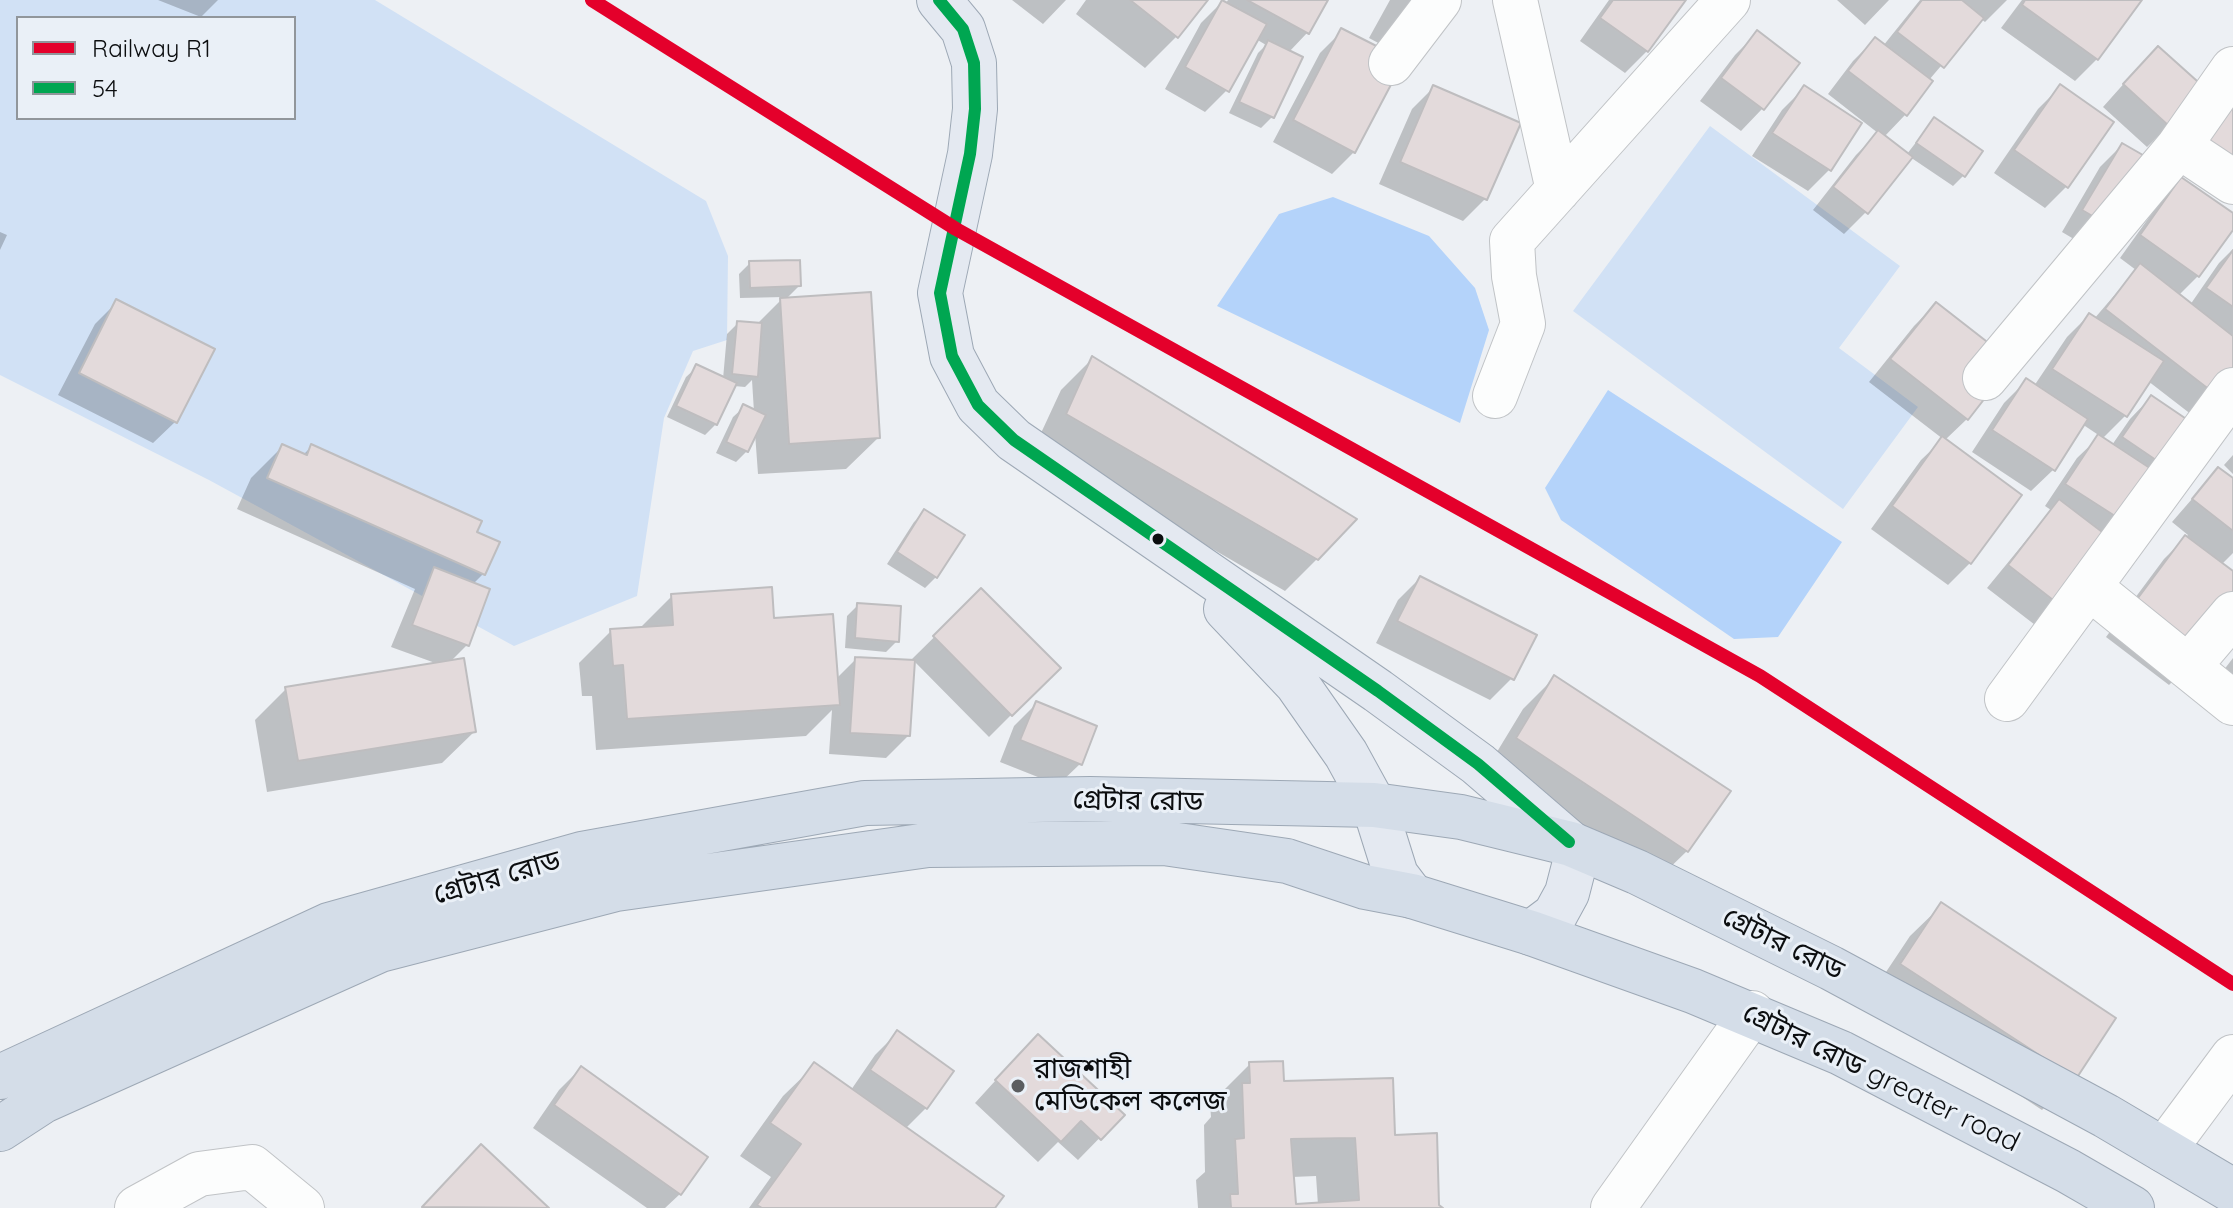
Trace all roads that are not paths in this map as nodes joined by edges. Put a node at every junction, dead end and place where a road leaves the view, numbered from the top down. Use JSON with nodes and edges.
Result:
{"nodes":[{"id":1,"x":939,"y":0,"type":"edge"},
{"id":2,"x":1439,"y":0,"type":"edge"},
{"id":3,"x":1515,"y":0,"type":"edge"},
{"id":4,"x":1728,"y":0,"type":"edge"},
{"id":5,"x":1391,"y":63,"type":"dead end"},
{"id":6,"x":2233,"y":69,"type":"edge"},
{"id":7,"x":2179,"y":146,"type":"junction"},
{"id":8,"x":2233,"y":182,"type":"edge"},
{"id":9,"x":1558,"y":190,"type":"junction"},
{"id":10,"x":1985,"y":378,"type":"dead end"},
{"id":11,"x":2233,"y":390,"type":"edge"},
{"id":12,"x":1495,"y":396,"type":"dead end"},
{"id":13,"x":1155,"y":535,"type":"junction"},
{"id":14,"x":2089,"y":587,"type":"junction"},
{"id":15,"x":2233,"y":614,"type":"edge"},
{"id":16,"x":2188,"y":667,"type":"junction"},
{"id":17,"x":2007,"y":699,"type":"dead end"},
{"id":18,"x":2233,"y":703,"type":"edge"},
{"id":19,"x":1374,"y":805,"type":"junction"},
{"id":20,"x":1571,"y":844,"type":"junction"},
{"id":21,"x":1412,"y":896,"type":"junction"},
{"id":22,"x":1531,"y":933,"type":"junction"},
{"id":23,"x":1752,"y":1013,"type":"junction"},
{"id":24,"x":2233,"y":1057,"type":"edge"},
{"id":25,"x":0,"y":1077,"type":"edge"},
{"id":26,"x":0,"y":1129,"type":"edge"},
{"id":27,"x":2164,"y":1150,"type":"junction"},
{"id":28,"x":2233,"y":1191,"type":"edge"},
{"id":29,"x":137,"y":1208,"type":"edge"},
{"id":30,"x":302,"y":1208,"type":"edge"},
{"id":31,"x":1613,"y":1208,"type":"edge"},
{"id":32,"x":2132,"y":1208,"type":"edge"}],
"edges":[{"from":1,"to":13,"type":"main road"},
{"from":2,"to":5,"type":"street"},
{"from":3,"to":9,"type":"street"},
{"from":4,"to":9,"type":"street"},
{"from":6,"to":7,"type":"street"},
{"from":7,"to":8,"type":"street"},
{"from":7,"to":10,"type":"street"},
{"from":9,"to":12,"type":"street"},
{"from":11,"to":14,"type":"street"},
{"from":13,"to":19,"type":"main road"},
{"from":13,"to":20,"type":"main road"},
{"from":14,"to":16,"type":"street"},
{"from":14,"to":17,"type":"street"},
{"from":15,"to":16,"type":"street"},
{"from":16,"to":18,"type":"street"},
{"from":19,"to":20,"type":"highway","name":"গ্রেটার রোড"},
{"from":19,"to":21,"type":"main road"},
{"from":19,"to":25,"type":"highway","name":"গ্রেটার রোড"},
{"from":20,"to":22,"type":"main road"},
{"from":20,"to":27,"type":"highway","name":"গ্রেটার রোড"},
{"from":21,"to":22,"type":"highway","name":"গ্রেটার রোড"},
{"from":21,"to":26,"type":"highway","name":"গ্রেটার রোড"},
{"from":22,"to":23,"type":"highway","name":"গ্রেটার রোড greater road"},
{"from":23,"to":31,"type":"street"},
{"from":23,"to":32,"type":"highway","name":"গ্রেটার রোড greater road"},
{"from":24,"to":27,"type":"street"},
{"from":27,"to":28,"type":"highway","name":"গ্রেটার রোড"},
{"from":29,"to":30,"type":"street"}]}
